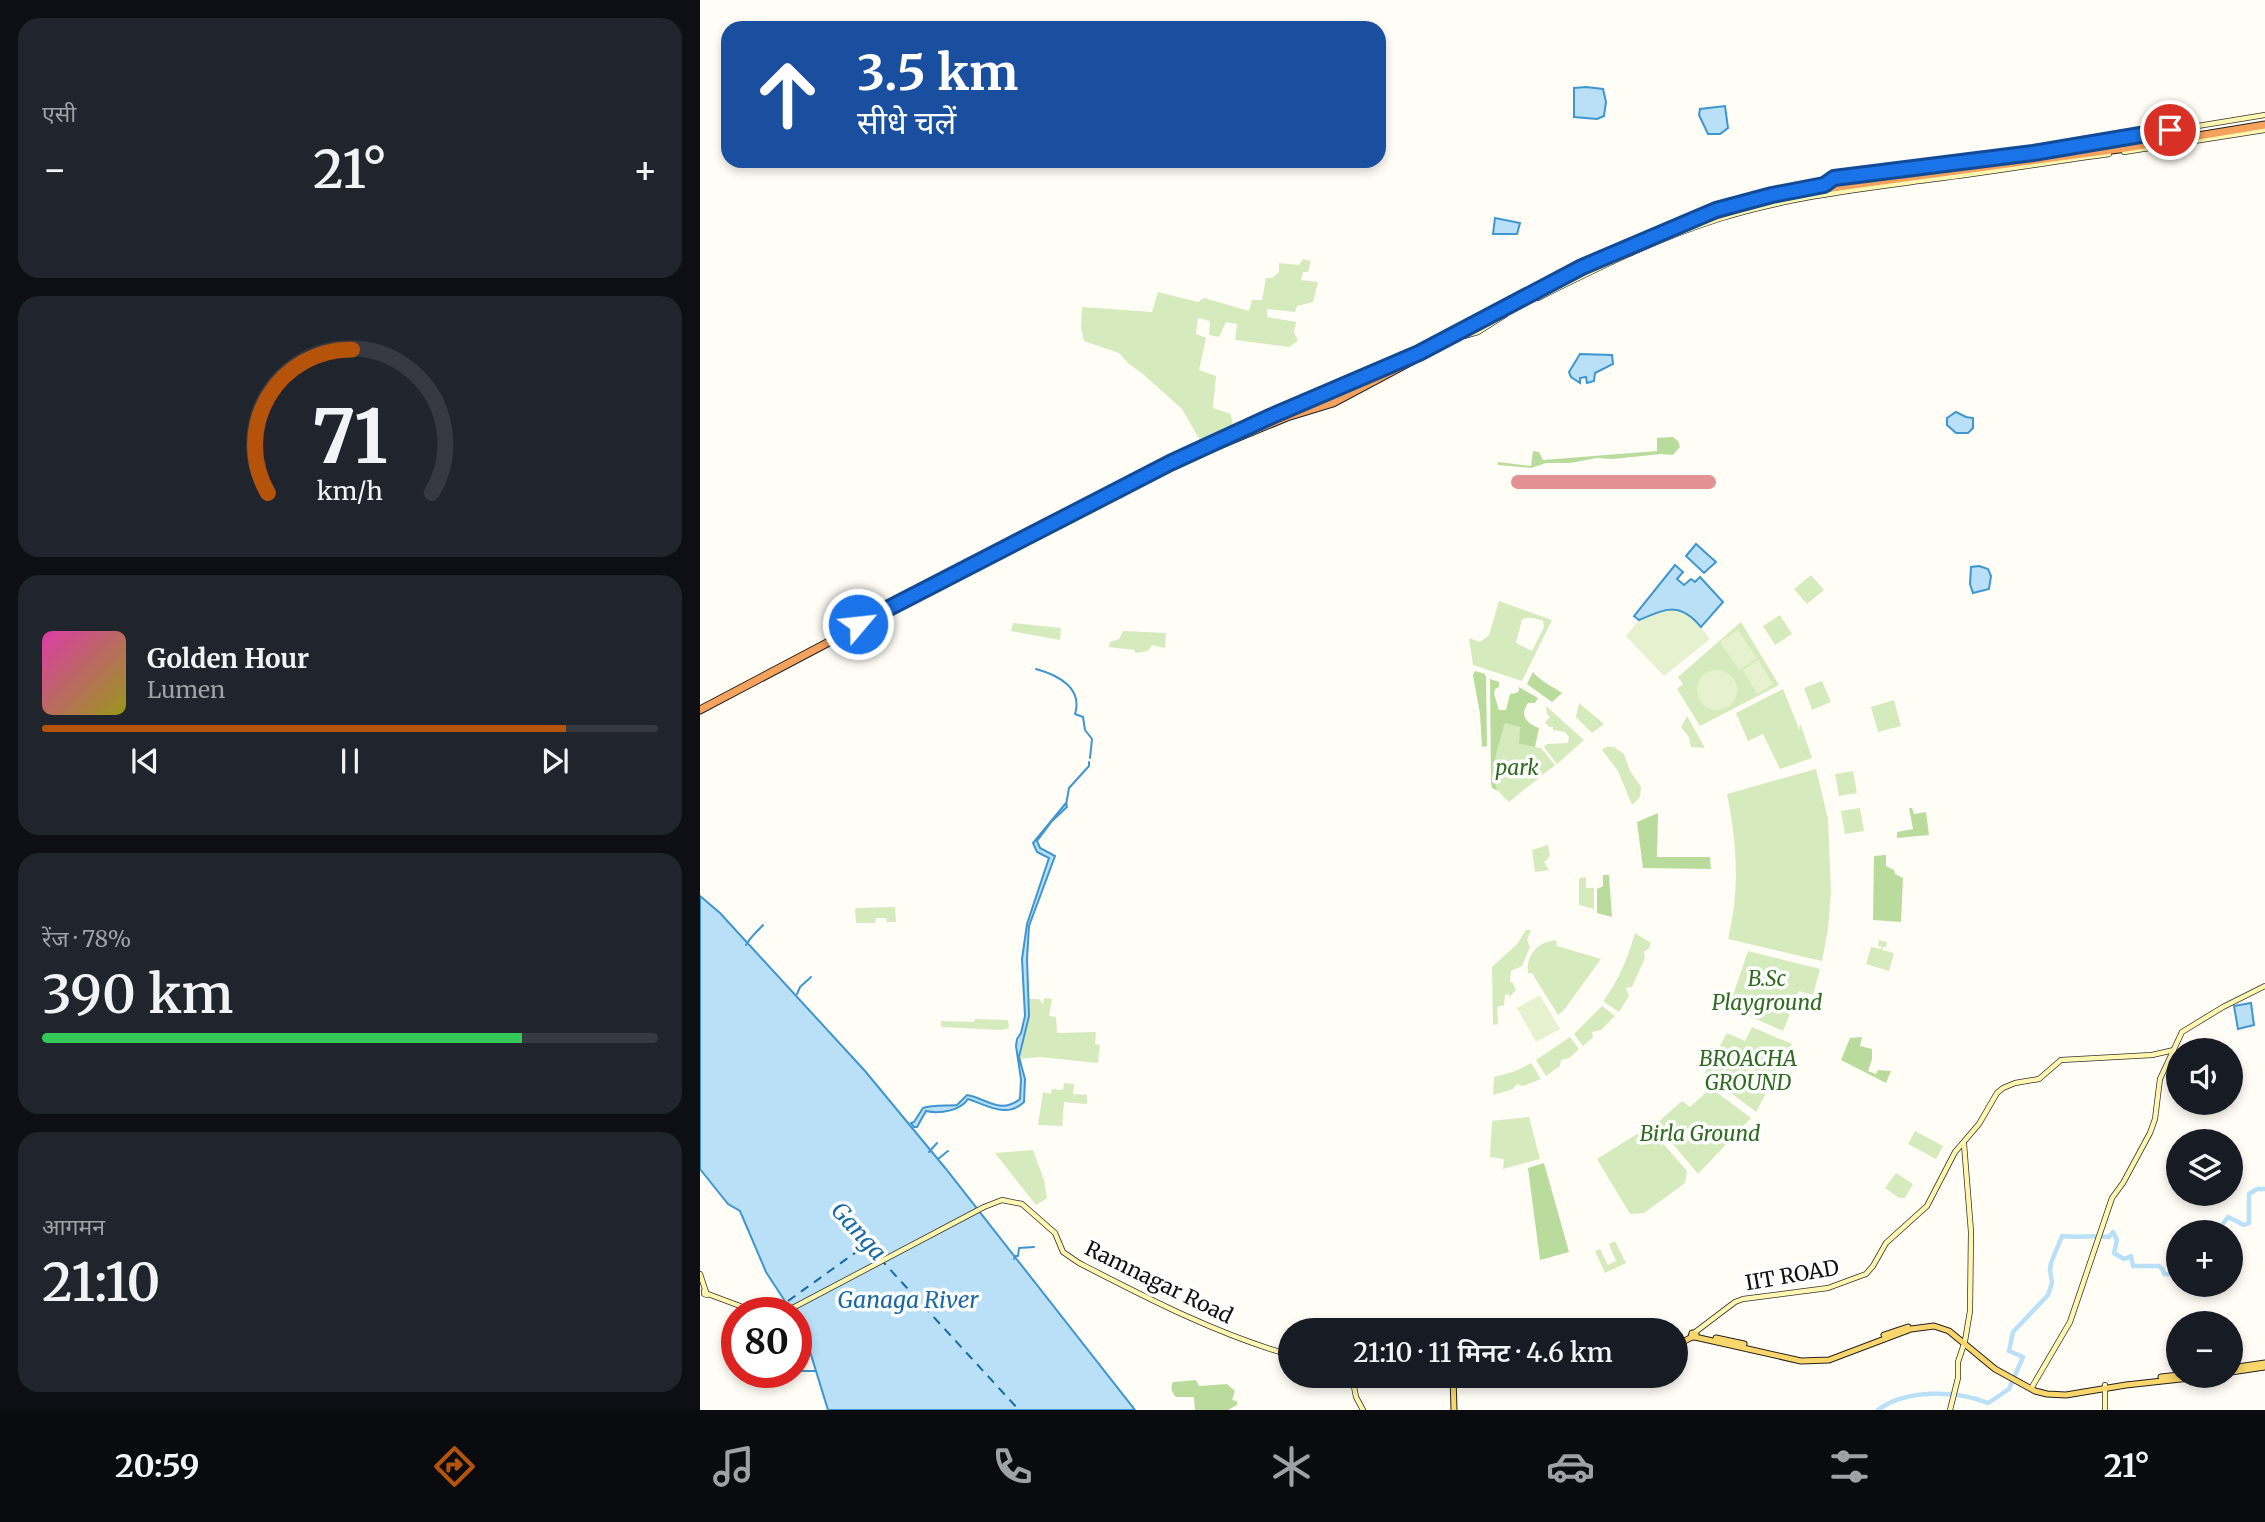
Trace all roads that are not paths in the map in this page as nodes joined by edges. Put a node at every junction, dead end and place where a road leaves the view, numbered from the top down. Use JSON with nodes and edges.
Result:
{"nodes":[{"id":1,"x":2265,"y":114,"type":"edge"},
{"id":2,"x":2265,"y":125,"type":"edge"},
{"id":3,"x":1824,"y":185,"type":"junction"},
{"id":4,"x":1581,"y":269,"type":"junction"},
{"id":5,"x":1497,"y":318,"type":"junction"},
{"id":6,"x":1006,"y":548,"type":"junction"},
{"id":7,"x":700,"y":708,"type":"edge"},
{"id":8,"x":2265,"y":986,"type":"edge"},
{"id":9,"x":2179,"y":1038,"type":"edge"},
{"id":10,"x":2166,"y":1052,"type":"edge"},
{"id":11,"x":2166,"y":1067,"type":"edge"},
{"id":12,"x":1964,"y":1143,"type":"junction"},
{"id":13,"x":700,"y":1274,"type":"edge"},
{"id":14,"x":721,"y":1298,"type":"edge"},
{"id":15,"x":812,"y":1298,"type":"edge"},
{"id":16,"x":1694,"y":1335,"type":"junction"},
{"id":17,"x":1688,"y":1338,"type":"edge"},
{"id":18,"x":1965,"y":1343,"type":"junction"},
{"id":19,"x":1278,"y":1350,"type":"edge"},
{"id":20,"x":2265,"y":1365,"type":"edge"},
{"id":21,"x":2243,"y":1368,"type":"edge"},
{"id":22,"x":2166,"y":1377,"type":"edge"},
{"id":23,"x":2015,"y":1379,"type":"junction"},
{"id":24,"x":2166,"y":1380,"type":"edge"},
{"id":25,"x":2032,"y":1387,"type":"junction"},
{"id":26,"x":2105,"y":1387,"type":"junction"},
{"id":27,"x":1354,"y":1388,"type":"edge"},
{"id":28,"x":1451,"y":1388,"type":"edge"},
{"id":29,"x":1363,"y":1410,"type":"edge"},
{"id":30,"x":1452,"y":1410,"type":"edge"},
{"id":31,"x":1950,"y":1410,"type":"edge"},
{"id":32,"x":2105,"y":1410,"type":"edge"}],
"edges":[{"from":1,"to":3,"type":"street"},
{"from":2,"to":3,"type":"highway"},
{"from":2,"to":4,"type":"highway"},
{"from":2,"to":5,"type":"street"},
{"from":3,"to":4,"type":"highway"},
{"from":4,"to":5,"type":"highway"},
{"from":4,"to":6,"type":"highway"},
{"from":5,"to":6,"type":"highway"},
{"from":6,"to":7,"type":"highway"},
{"from":8,"to":9,"type":"street"},
{"from":10,"to":12,"type":"street","name":"IIT ROAD"},
{"from":11,"to":25,"type":"street"},
{"from":12,"to":16,"type":"street","name":"IIT ROAD"},
{"from":12,"to":18,"type":"street"},
{"from":13,"to":14,"type":"street"},
{"from":15,"to":19,"type":"street","name":"Ramnagar Road"},
{"from":16,"to":17,"type":"main road"},
{"from":16,"to":18,"type":"main road"},
{"from":18,"to":23,"type":"main road"},
{"from":18,"to":31,"type":"street"},
{"from":20,"to":21,"type":"main road"},
{"from":22,"to":26,"type":"main road"},
{"from":23,"to":25,"type":"main road"},
{"from":23,"to":26,"type":"main road"},
{"from":24,"to":26,"type":"main road"},
{"from":25,"to":26,"type":"main road"},
{"from":26,"to":32,"type":"street"},
{"from":27,"to":29,"type":"street"},
{"from":28,"to":30,"type":"main road"}]}
